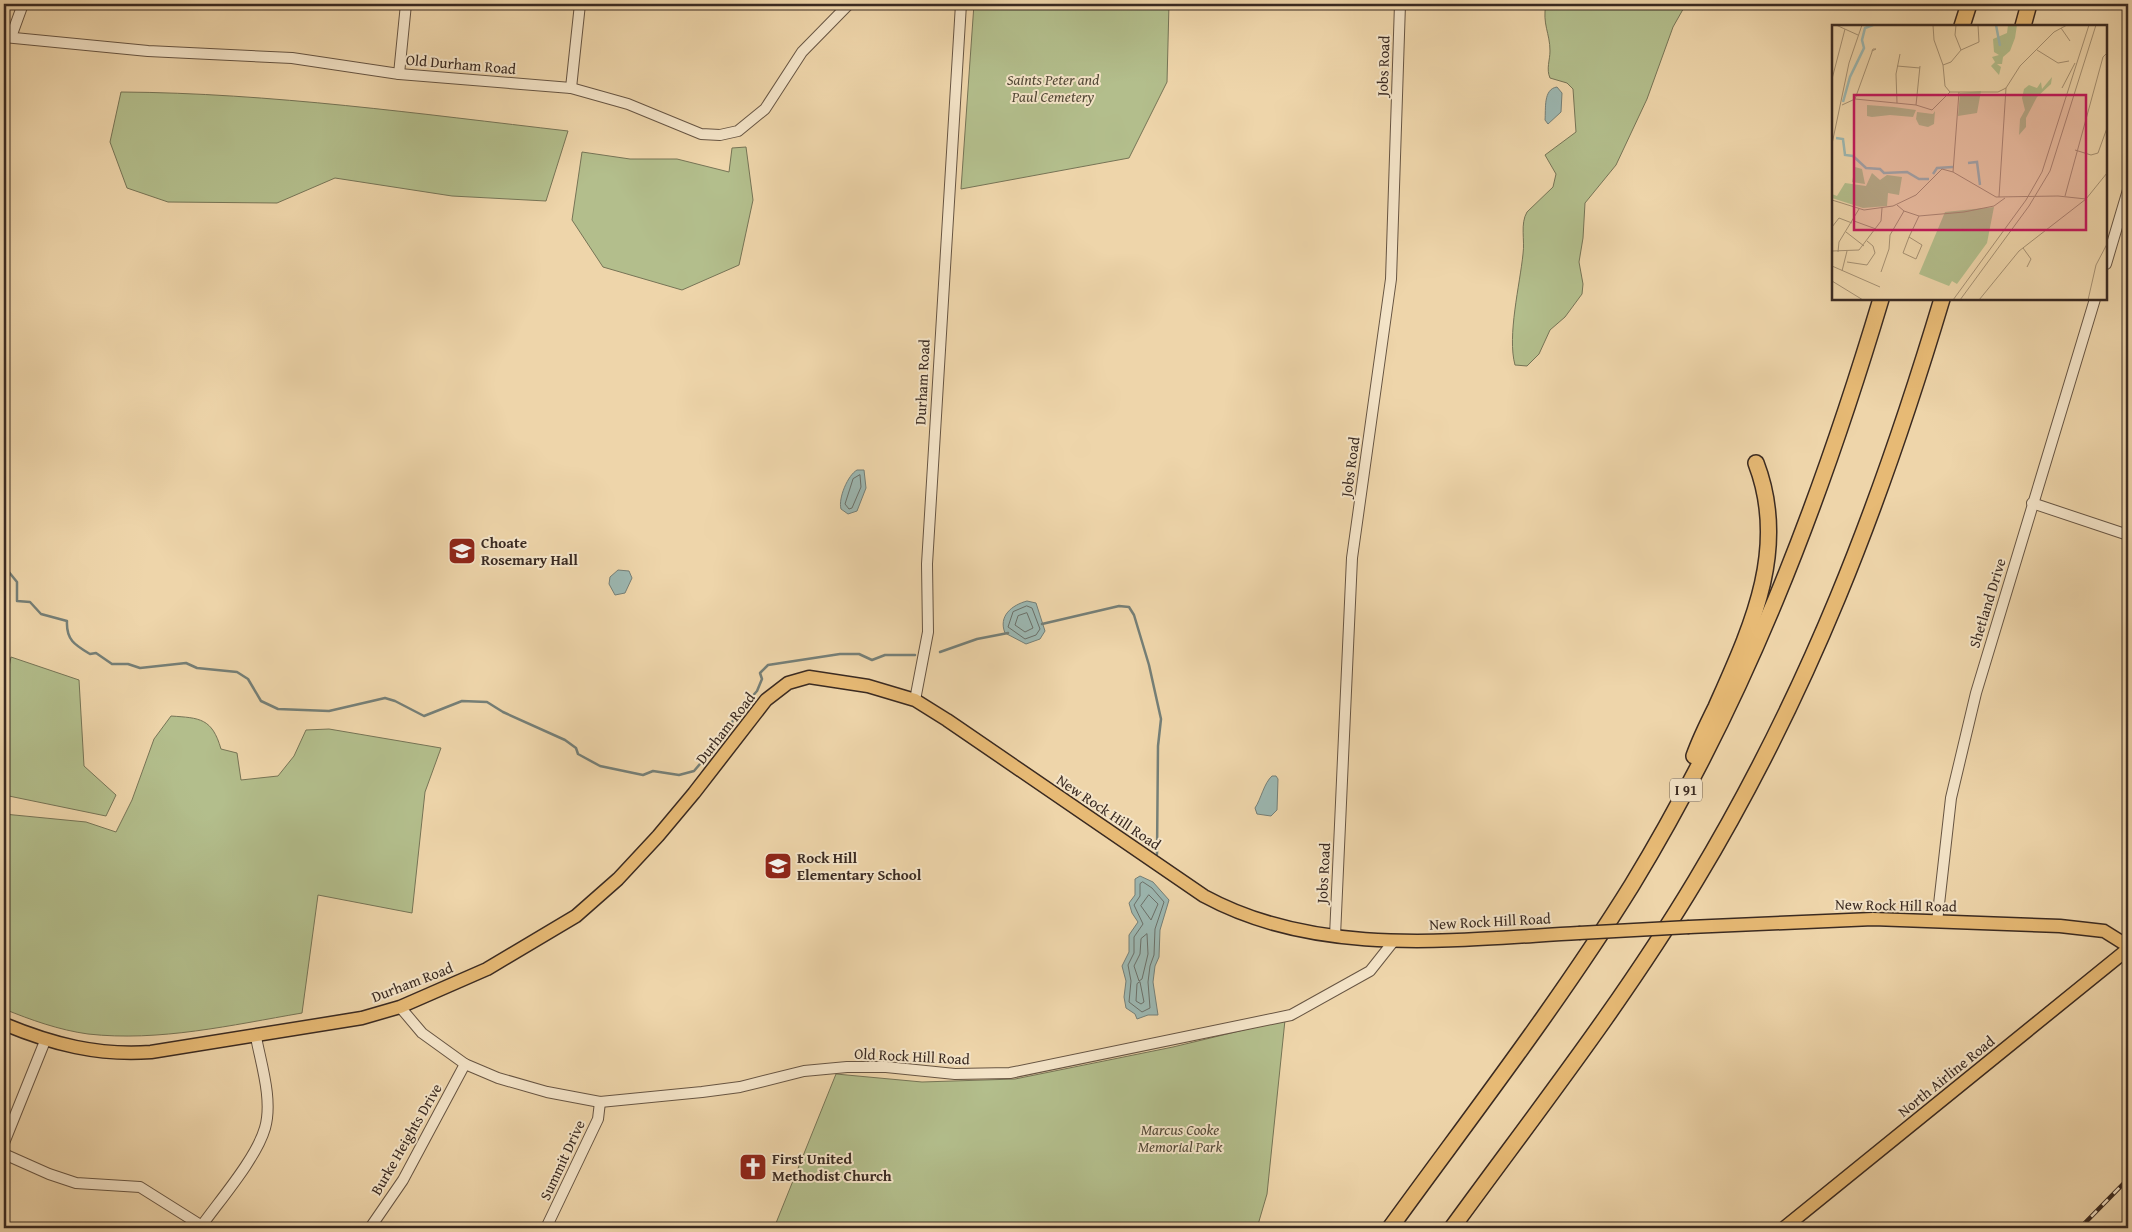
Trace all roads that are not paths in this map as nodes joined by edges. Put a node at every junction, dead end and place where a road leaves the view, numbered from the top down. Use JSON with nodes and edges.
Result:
{"nodes":[{"id":1,"x":22,"y":4,"type":"edge"},
{"id":2,"x":406,"y":4,"type":"edge"},
{"id":3,"x":580,"y":4,"type":"edge"},
{"id":4,"x":849,"y":4,"type":"edge"},
{"id":5,"x":961,"y":4,"type":"edge"},
{"id":6,"x":1400,"y":4,"type":"edge"},
{"id":7,"x":1969,"y":4,"type":"edge"},
{"id":8,"x":2029,"y":4,"type":"edge"},
{"id":9,"x":1962,"y":25,"type":"edge"},
{"id":10,"x":2023,"y":25,"type":"edge"},
{"id":11,"x":7,"y":37,"type":"edge"},
{"id":12,"x":400,"y":74,"type":"junction"},
{"id":13,"x":571,"y":88,"type":"junction"},
{"id":14,"x":2128,"y":190,"type":"edge"},
{"id":15,"x":2107,"y":261,"type":"edge"},
{"id":16,"x":1881,"y":300,"type":"edge"},
{"id":17,"x":1942,"y":300,"type":"edge"},
{"id":18,"x":2095,"y":300,"type":"edge"},
{"id":19,"x":1756,"y":463,"type":"dead end"},
{"id":20,"x":2032,"y":503,"type":"junction"},
{"id":21,"x":2128,"y":535,"type":"edge"},
{"id":22,"x":915,"y":700,"type":"junction"},
{"id":23,"x":1690,"y":782,"type":"junction"},
{"id":24,"x":1936,"y":922,"type":"junction"},
{"id":25,"x":1335,"y":936,"type":"junction"},
{"id":26,"x":1393,"y":942,"type":"junction"},
{"id":27,"x":2128,"y":948,"type":"edge"},
{"id":28,"x":400,"y":1006,"type":"junction"},
{"id":29,"x":4,"y":1024,"type":"edge"},
{"id":30,"x":256,"y":1036,"type":"junction"},
{"id":31,"x":45,"y":1041,"type":"junction"},
{"id":32,"x":465,"y":1064,"type":"junction"},
{"id":33,"x":600,"y":1102,"type":"junction"},
{"id":34,"x":4,"y":1143,"type":"edge"},
{"id":35,"x":4,"y":1154,"type":"edge"},
{"id":36,"x":201,"y":1227,"type":"edge"},
{"id":37,"x":370,"y":1228,"type":"edge"},
{"id":38,"x":546,"y":1228,"type":"edge"},
{"id":39,"x":1390,"y":1228,"type":"edge"},
{"id":40,"x":1452,"y":1228,"type":"edge"},
{"id":41,"x":1784,"y":1228,"type":"edge"}],
"edges":[{"from":1,"to":11,"type":"street"},
{"from":2,"to":12,"type":"street"},
{"from":3,"to":13,"type":"street"},
{"from":4,"to":13,"type":"street","name":"Old Durham Road"},
{"from":5,"to":22,"type":"street","name":"Durham Road"},
{"from":6,"to":25,"type":"street","name":"Jobs Road"},
{"from":7,"to":9,"type":"highway"},
{"from":8,"to":10,"type":"highway"},
{"from":11,"to":12,"type":"street","name":"Old Durham Road"},
{"from":12,"to":13,"type":"street","name":"Old Durham Road"},
{"from":14,"to":15,"type":"street"},
{"from":16,"to":23,"type":"highway","number":"I 91"},
{"from":17,"to":40,"type":"highway"},
{"from":18,"to":20,"type":"street","name":"Shetland Drive"},
{"from":19,"to":23,"type":"highway"},
{"from":20,"to":21,"type":"street"},
{"from":20,"to":24,"type":"street","name":"Shetland Drive"},
{"from":22,"to":25,"type":"main road","name":"New Rock Hill Road"},
{"from":22,"to":28,"type":"main road","name":"Durham Road"},
{"from":23,"to":39,"type":"highway","number":"I 91"},
{"from":24,"to":26,"type":"main road","name":"New Rock Hill Road","bridge":true},
{"from":24,"to":27,"type":"main road","name":"New Rock Hill Road"},
{"from":25,"to":26,"type":"main road","name":"New Rock Hill Road"},
{"from":26,"to":33,"type":"street","name":"Old Rock Hill Road"},
{"from":27,"to":41,"type":"main road","name":"North Airline Road"},
{"from":28,"to":30,"type":"main road","name":"Durham Road"},
{"from":28,"to":32,"type":"street","name":"Old Rock Hill Road"},
{"from":29,"to":31,"type":"main road","name":"Durham Road"},
{"from":30,"to":31,"type":"main road","name":"Durham Road"},
{"from":30,"to":36,"type":"street"},
{"from":31,"to":34,"type":"street"},
{"from":32,"to":33,"type":"street","name":"Old Rock Hill Road"},
{"from":32,"to":37,"type":"street","name":"Burke Heights Drive"},
{"from":33,"to":38,"type":"street","name":"Summit Drive"},
{"from":35,"to":36,"type":"street"}]}
